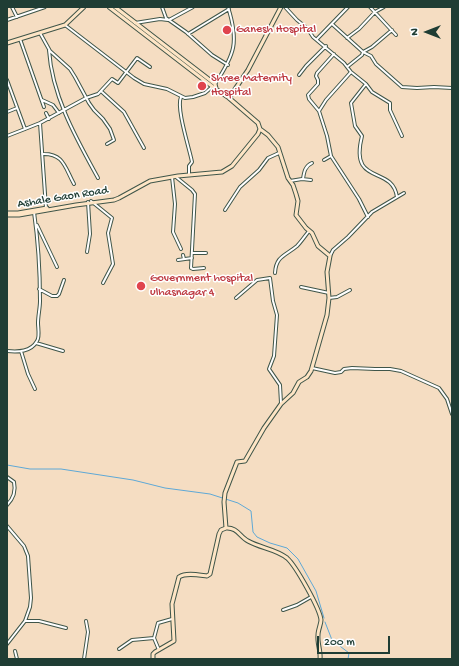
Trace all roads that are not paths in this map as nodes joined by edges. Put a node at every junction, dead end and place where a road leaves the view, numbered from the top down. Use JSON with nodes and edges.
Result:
{"nodes":[{"id":1,"x":12,"y":7,"type":"edge"},
{"id":2,"x":45,"y":7,"type":"edge"},
{"id":3,"x":84,"y":7,"type":"edge"},
{"id":4,"x":109,"y":7,"type":"edge"},
{"id":5,"x":115,"y":7,"type":"edge"},
{"id":6,"x":162,"y":7,"type":"edge"},
{"id":7,"x":193,"y":7,"type":"edge"},
{"id":8,"x":281,"y":7,"type":"edge"},
{"id":9,"x":285,"y":7,"type":"edge"},
{"id":10,"x":348,"y":7,"type":"edge"},
{"id":11,"x":370,"y":7,"type":"edge"},
{"id":12,"x":384,"y":7,"type":"edge"},
{"id":13,"x":228,"y":8,"type":"edge"},
{"id":14,"x":374,"y":12,"type":"junction"},
{"id":15,"x":17,"y":17,"type":"junction"},
{"id":16,"x":7,"y":20,"type":"edge"},
{"id":17,"x":169,"y":20,"type":"junction"},
{"id":18,"x":134,"y":24,"type":"junction"},
{"id":19,"x":332,"y":24,"type":"junction"},
{"id":20,"x":64,"y":25,"type":"junction"},
{"id":21,"x":392,"y":30,"type":"junction"},
{"id":22,"x":40,"y":33,"type":"junction"},
{"id":23,"x":188,"y":34,"type":"junction"},
{"id":24,"x":396,"y":35,"type":"dead end"},
{"id":25,"x":347,"y":38,"type":"junction"},
{"id":26,"x":20,"y":39,"type":"junction"},
{"id":27,"x":317,"y":39,"type":"junction"},
{"id":28,"x":7,"y":43,"type":"edge"},
{"id":29,"x":326,"y":46,"type":"junction"},
{"id":30,"x":49,"y":50,"type":"junction"},
{"id":31,"x":363,"y":52,"type":"junction"},
{"id":32,"x":334,"y":54,"type":"junction"},
{"id":33,"x":228,"y":64,"type":"junction"},
{"id":34,"x":150,"y":67,"type":"dead end"},
{"id":35,"x":347,"y":67,"type":"junction"},
{"id":36,"x":126,"y":72,"type":"junction"},
{"id":37,"x":351,"y":72,"type":"junction"},
{"id":38,"x":299,"y":75,"type":"dead end"},
{"id":39,"x":7,"y":80,"type":"edge"},
{"id":40,"x":366,"y":84,"type":"junction"},
{"id":41,"x":214,"y":86,"type":"junction"},
{"id":42,"x":452,"y":88,"type":"edge"},
{"id":43,"x":102,"y":92,"type":"junction"},
{"id":44,"x":181,"y":97,"type":"junction"},
{"id":45,"x":86,"y":98,"type":"junction"},
{"id":46,"x":229,"y":98,"type":"junction"},
{"id":47,"x":42,"y":100,"type":"junction"},
{"id":48,"x":44,"y":106,"type":"dead end"},
{"id":49,"x":17,"y":108,"type":"junction"},
{"id":50,"x":64,"y":110,"type":"junction"},
{"id":51,"x":319,"y":111,"type":"junction"},
{"id":52,"x":7,"y":112,"type":"edge"},
{"id":53,"x":46,"y":113,"type":"dead end"},
{"id":54,"x":59,"y":113,"type":"junction"},
{"id":55,"x":49,"y":119,"type":"junction"},
{"id":56,"x":40,"y":123,"type":"junction"},
{"id":57,"x":25,"y":129,"type":"junction"},
{"id":58,"x":260,"y":129,"type":"junction"},
{"id":59,"x":7,"y":136,"type":"edge"},
{"id":60,"x":402,"y":136,"type":"dead end"},
{"id":61,"x":107,"y":144,"type":"dead end"},
{"id":62,"x":144,"y":148,"type":"dead end"},
{"id":63,"x":279,"y":153,"type":"junction"},
{"id":64,"x":42,"y":154,"type":"junction"},
{"id":65,"x":331,"y":156,"type":"junction"},
{"id":66,"x":324,"y":160,"type":"dead end"},
{"id":67,"x":312,"y":163,"type":"dead end"},
{"id":68,"x":189,"y":174,"type":"junction"},
{"id":69,"x":174,"y":176,"type":"junction"},
{"id":70,"x":98,"y":178,"type":"dead end"},
{"id":71,"x":303,"y":179,"type":"junction"},
{"id":72,"x":311,"y":180,"type":"dead end"},
{"id":73,"x":290,"y":181,"type":"junction"},
{"id":74,"x":74,"y":184,"type":"dead end"},
{"id":75,"x":404,"y":193,"type":"dead end"},
{"id":76,"x":397,"y":197,"type":"junction"},
{"id":77,"x":90,"y":202,"type":"junction"},
{"id":78,"x":46,"y":209,"type":"junction"},
{"id":79,"x":225,"y":210,"type":"dead end"},
{"id":80,"x":34,"y":212,"type":"junction"},
{"id":81,"x":7,"y":214,"type":"edge"},
{"id":82,"x":368,"y":217,"type":"junction"},
{"id":83,"x":35,"y":221,"type":"junction"},
{"id":84,"x":310,"y":231,"type":"junction"},
{"id":85,"x":181,"y":249,"type":"dead end"},
{"id":86,"x":87,"y":252,"type":"dead end"},
{"id":87,"x":192,"y":253,"type":"junction"},
{"id":88,"x":206,"y":253,"type":"dead end"},
{"id":89,"x":184,"y":254,"type":"dead end"},
{"id":90,"x":330,"y":256,"type":"junction"},
{"id":91,"x":192,"y":258,"type":"junction"},
{"id":92,"x":184,"y":259,"type":"junction"},
{"id":93,"x":178,"y":260,"type":"dead end"},
{"id":94,"x":57,"y":267,"type":"dead end"},
{"id":95,"x":204,"y":268,"type":"dead end"},
{"id":96,"x":274,"y":273,"type":"dead end"},
{"id":97,"x":64,"y":280,"type":"dead end"},
{"id":98,"x":103,"y":283,"type":"dead end"},
{"id":99,"x":301,"y":287,"type":"dead end"},
{"id":100,"x":39,"y":289,"type":"junction"},
{"id":101,"x":350,"y":290,"type":"dead end"},
{"id":102,"x":328,"y":293,"type":"junction"},
{"id":103,"x":236,"y":298,"type":"dead end"},
{"id":104,"x":329,"y":298,"type":"junction"},
{"id":105,"x":36,"y":343,"type":"junction"},
{"id":106,"x":7,"y":351,"type":"edge"},
{"id":107,"x":21,"y":351,"type":"junction"},
{"id":108,"x":63,"y":351,"type":"dead end"},
{"id":109,"x":312,"y":368,"type":"junction"},
{"id":110,"x":35,"y":389,"type":"dead end"},
{"id":111,"x":281,"y":404,"type":"junction"},
{"id":112,"x":452,"y":414,"type":"edge"},
{"id":113,"x":7,"y":477,"type":"edge"},
{"id":114,"x":7,"y":505,"type":"edge"},
{"id":115,"x":7,"y":526,"type":"edge"},
{"id":116,"x":226,"y":528,"type":"junction"},
{"id":117,"x":311,"y":597,"type":"junction"},
{"id":118,"x":284,"y":610,"type":"dead end"},
{"id":119,"x":173,"y":619,"type":"junction"},
{"id":120,"x":25,"y":621,"type":"junction"},
{"id":121,"x":86,"y":621,"type":"dead end"},
{"id":122,"x":66,"y":628,"type":"dead end"},
{"id":123,"x":154,"y":638,"type":"junction"},
{"id":124,"x":7,"y":644,"type":"edge"},
{"id":125,"x":119,"y":649,"type":"dead end"},
{"id":126,"x":159,"y":650,"type":"junction"},
{"id":127,"x":15,"y":651,"type":"dead end"},
{"id":128,"x":17,"y":659,"type":"edge"},
{"id":129,"x":84,"y":659,"type":"edge"},
{"id":130,"x":153,"y":659,"type":"edge"},
{"id":131,"x":320,"y":659,"type":"edge"}],
"edges":[{"from":1,"to":15,"type":"street"},
{"from":2,"to":15,"type":"street"},
{"from":3,"to":20,"type":"street"},
{"from":4,"to":18,"type":"street"},
{"from":5,"to":18,"type":"street"},
{"from":6,"to":17,"type":"street"},
{"from":7,"to":17,"type":"street"},
{"from":8,"to":46,"type":"street"},
{"from":9,"to":27,"type":"street"},
{"from":10,"to":19,"type":"street"},
{"from":11,"to":14,"type":"street"},
{"from":12,"to":14,"type":"street"},
{"from":13,"to":23,"type":"street"},
{"from":13,"to":33,"type":"street"},
{"from":14,"to":21,"type":"street"},
{"from":14,"to":25,"type":"street"},
{"from":15,"to":16,"type":"street"},
{"from":17,"to":18,"type":"street"},
{"from":17,"to":23,"type":"street"},
{"from":18,"to":41,"type":"street"},
{"from":19,"to":25,"type":"street"},
{"from":19,"to":27,"type":"street"},
{"from":20,"to":22,"type":"street"},
{"from":20,"to":36,"type":"street"},
{"from":21,"to":24,"type":"street"},
{"from":21,"to":31,"type":"street"},
{"from":22,"to":26,"type":"street"},
{"from":22,"to":30,"type":"street"},
{"from":23,"to":33,"type":"street"},
{"from":25,"to":31,"type":"street"},
{"from":26,"to":28,"type":"street"},
{"from":26,"to":47,"type":"street"},
{"from":27,"to":29,"type":"street"},
{"from":29,"to":32,"type":"street"},
{"from":29,"to":38,"type":"street"},
{"from":30,"to":45,"type":"street"},
{"from":30,"to":50,"type":"street"},
{"from":31,"to":35,"type":"street"},
{"from":31,"to":42,"type":"street"},
{"from":32,"to":35,"type":"street"},
{"from":32,"to":51,"type":"street"},
{"from":33,"to":41,"type":"street"},
{"from":34,"to":36,"type":"street"},
{"from":35,"to":37,"type":"street"},
{"from":36,"to":43,"type":"street"},
{"from":36,"to":44,"type":"street"},
{"from":37,"to":40,"type":"street"},
{"from":37,"to":51,"type":"street"},
{"from":39,"to":49,"type":"street"},
{"from":40,"to":60,"type":"street"},
{"from":40,"to":76,"type":"street"},
{"from":41,"to":44,"type":"street"},
{"from":41,"to":46,"type":"street"},
{"from":43,"to":45,"type":"street"},
{"from":43,"to":62,"type":"street"},
{"from":44,"to":68,"type":"street"},
{"from":45,"to":50,"type":"street"},
{"from":45,"to":61,"type":"street"},
{"from":46,"to":58,"type":"street"},
{"from":47,"to":48,"type":"street"},
{"from":47,"to":54,"type":"street"},
{"from":49,"to":52,"type":"street"},
{"from":49,"to":57,"type":"street"},
{"from":50,"to":54,"type":"street"},
{"from":50,"to":70,"type":"street"},
{"from":51,"to":65,"type":"street"},
{"from":53,"to":55,"type":"street"},
{"from":54,"to":55,"type":"street"},
{"from":55,"to":56,"type":"street"},
{"from":56,"to":57,"type":"street"},
{"from":56,"to":64,"type":"street"},
{"from":57,"to":59,"type":"street"},
{"from":58,"to":63,"type":"street"},
{"from":58,"to":68,"type":"street","name":"Ashale Gaon Road"},
{"from":63,"to":73,"type":"street"},
{"from":63,"to":79,"type":"street"},
{"from":64,"to":74,"type":"street"},
{"from":64,"to":78,"type":"street"},
{"from":65,"to":66,"type":"street"},
{"from":65,"to":82,"type":"street"},
{"from":67,"to":71,"type":"street"},
{"from":68,"to":69,"type":"street","name":"Ashale Gaon Road"},
{"from":69,"to":77,"type":"street","name":"Ashale Gaon Road"},
{"from":69,"to":85,"type":"street"},
{"from":69,"to":87,"type":"street"},
{"from":71,"to":72,"type":"street"},
{"from":71,"to":73,"type":"street"},
{"from":73,"to":84,"type":"street"},
{"from":75,"to":76,"type":"street"},
{"from":76,"to":82,"type":"street"},
{"from":77,"to":78,"type":"street","name":"Ashale Gaon Road"},
{"from":77,"to":86,"type":"street"},
{"from":77,"to":98,"type":"street"},
{"from":78,"to":80,"type":"street","name":"Ashale Gaon Road"},
{"from":80,"to":81,"type":"street","name":"Ashale Gaon Road"},
{"from":80,"to":83,"type":"street"},
{"from":82,"to":90,"type":"street"},
{"from":83,"to":94,"type":"street"},
{"from":83,"to":100,"type":"street"},
{"from":84,"to":90,"type":"street"},
{"from":84,"to":96,"type":"street"},
{"from":87,"to":88,"type":"street"},
{"from":87,"to":91,"type":"street"},
{"from":89,"to":92,"type":"street"},
{"from":90,"to":102,"type":"street"},
{"from":91,"to":92,"type":"street"},
{"from":91,"to":95,"type":"street"},
{"from":92,"to":93,"type":"street"},
{"from":97,"to":100,"type":"street"},
{"from":99,"to":102,"type":"street"},
{"from":100,"to":105,"type":"street"},
{"from":101,"to":104,"type":"street"},
{"from":102,"to":104,"type":"street"},
{"from":103,"to":111,"type":"street"},
{"from":104,"to":109,"type":"street"},
{"from":105,"to":107,"type":"street"},
{"from":105,"to":108,"type":"street"},
{"from":106,"to":107,"type":"street"},
{"from":107,"to":110,"type":"street"},
{"from":109,"to":111,"type":"street"},
{"from":109,"to":112,"type":"street"},
{"from":111,"to":116,"type":"street"},
{"from":113,"to":114,"type":"street"},
{"from":115,"to":120,"type":"street"},
{"from":116,"to":117,"type":"street"},
{"from":116,"to":119,"type":"street"},
{"from":117,"to":118,"type":"street"},
{"from":117,"to":131,"type":"street"},
{"from":119,"to":123,"type":"street"},
{"from":119,"to":126,"type":"street"},
{"from":120,"to":122,"type":"street"},
{"from":120,"to":124,"type":"street"},
{"from":121,"to":129,"type":"street"},
{"from":123,"to":125,"type":"street"},
{"from":123,"to":126,"type":"street"},
{"from":126,"to":130,"type":"street"},
{"from":127,"to":128,"type":"street"}]}
